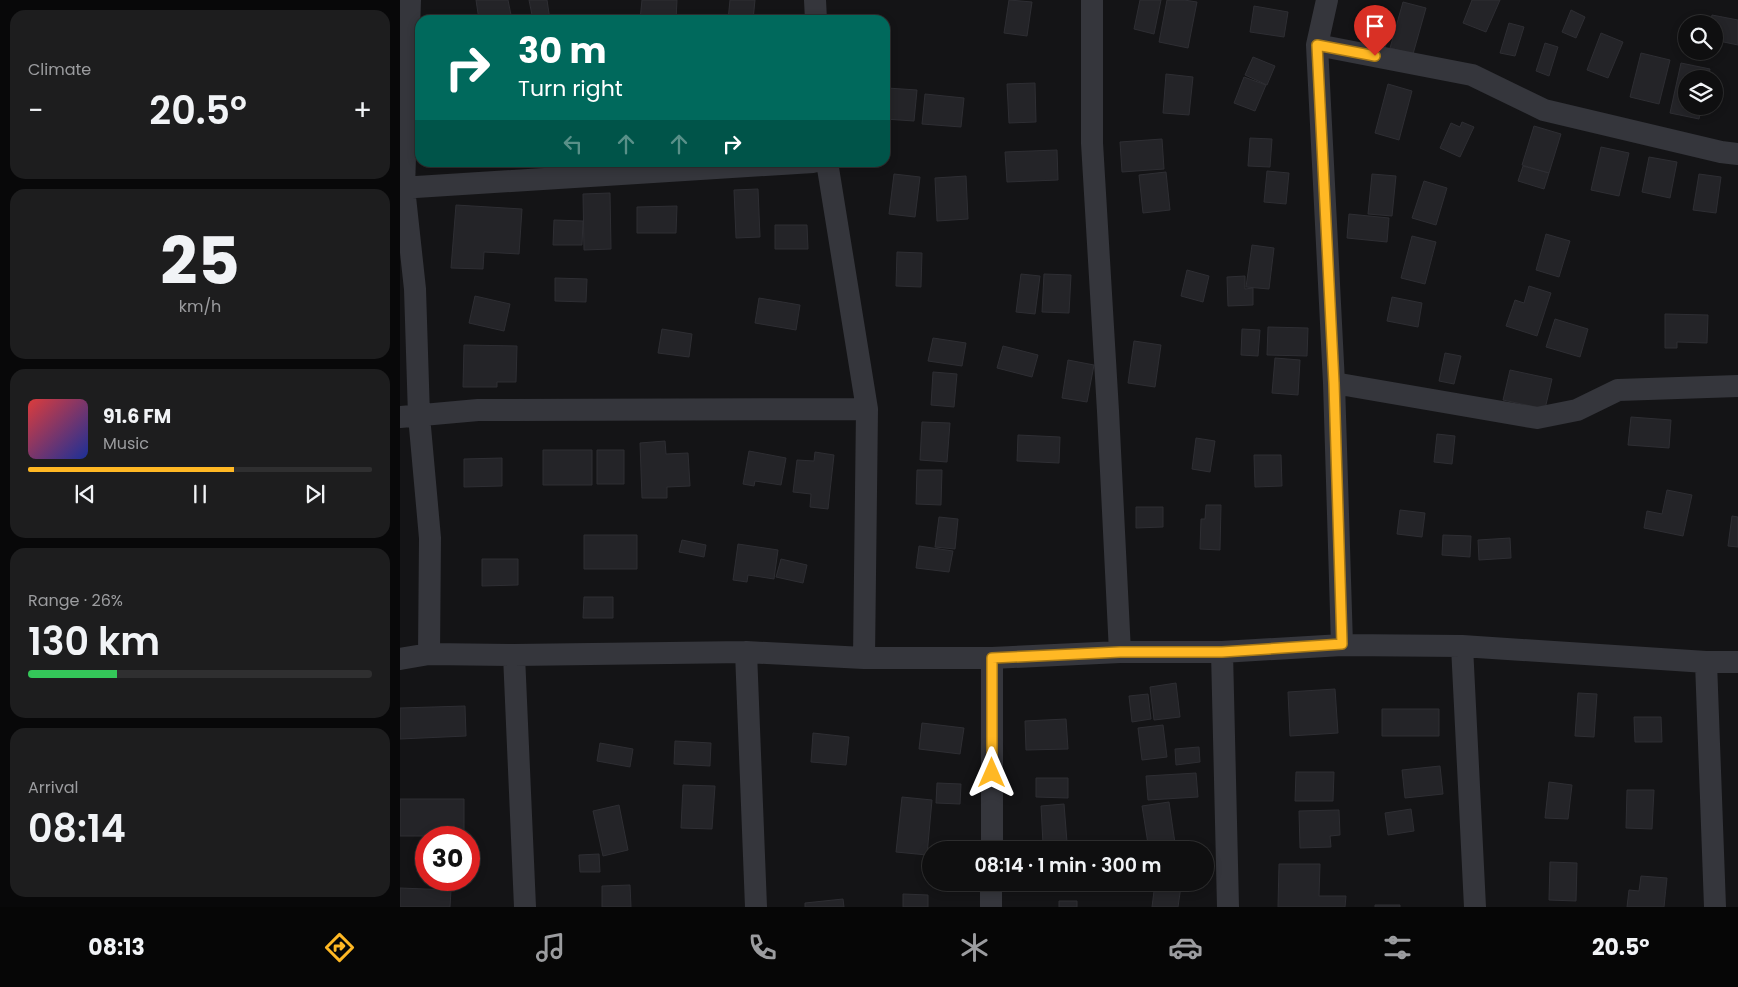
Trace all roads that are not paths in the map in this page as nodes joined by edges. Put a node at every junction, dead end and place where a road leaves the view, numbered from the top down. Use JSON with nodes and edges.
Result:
{"nodes":[{"id":1,"x":410,"y":0,"type":"edge"},
{"id":2,"x":815,"y":0,"type":"edge"},
{"id":3,"x":1092,"y":0,"type":"edge"},
{"id":4,"x":1327,"y":0,"type":"edge"},
{"id":5,"x":816,"y":15,"type":"edge"},
{"id":6,"x":1317,"y":45,"type":"junction"},
{"id":7,"x":1738,"y":154,"type":"edge"},
{"id":8,"x":734,"y":167,"type":"edge"},
{"id":9,"x":828,"y":167,"type":"edge"},
{"id":10,"x":402,"y":188,"type":"edge"},
{"id":11,"x":1334,"y":383,"type":"junction"},
{"id":12,"x":1738,"y":386,"type":"edge"},
{"id":13,"x":867,"y":409,"type":"junction"},
{"id":14,"x":410,"y":416,"type":"edge"},
{"id":15,"x":1342,"y":644,"type":"junction"},
{"id":16,"x":1462,"y":646,"type":"junction"},
{"id":17,"x":746,"y":652,"type":"junction"},
{"id":18,"x":1120,"y":652,"type":"junction"},
{"id":19,"x":1222,"y":652,"type":"junction"},
{"id":20,"x":430,"y":654,"type":"junction"},
{"id":21,"x":514,"y":655,"type":"junction"},
{"id":22,"x":864,"y":658,"type":"junction"},
{"id":23,"x":992,"y":658,"type":"junction"},
{"id":24,"x":400,"y":659,"type":"edge"},
{"id":25,"x":1706,"y":662,"type":"junction"},
{"id":26,"x":1738,"y":662,"type":"edge"},
{"id":27,"x":992,"y":841,"type":"edge"},
{"id":28,"x":992,"y":891,"type":"edge"},
{"id":29,"x":526,"y":907,"type":"edge"},
{"id":30,"x":756,"y":907,"type":"edge"},
{"id":31,"x":991,"y":907,"type":"edge"},
{"id":32,"x":1228,"y":907,"type":"edge"},
{"id":33,"x":1475,"y":907,"type":"edge"},
{"id":34,"x":1716,"y":907,"type":"edge"}],
"edges":[{"from":1,"to":10,"type":"street"},
{"from":2,"to":5,"type":"street"},
{"from":3,"to":18,"type":"street"},
{"from":4,"to":6,"type":"street"},
{"from":6,"to":7,"type":"street"},
{"from":6,"to":11,"type":"street"},
{"from":8,"to":10,"type":"street"},
{"from":9,"to":13,"type":"street"},
{"from":10,"to":14,"type":"street"},
{"from":11,"to":12,"type":"street"},
{"from":11,"to":15,"type":"street"},
{"from":13,"to":14,"type":"street"},
{"from":13,"to":22,"type":"street"},
{"from":14,"to":20,"type":"street"},
{"from":15,"to":16,"type":"street"},
{"from":15,"to":19,"type":"street"},
{"from":16,"to":25,"type":"street"},
{"from":16,"to":33,"type":"street"},
{"from":17,"to":21,"type":"street"},
{"from":17,"to":22,"type":"street"},
{"from":17,"to":30,"type":"street"},
{"from":18,"to":19,"type":"street"},
{"from":18,"to":23,"type":"street"},
{"from":19,"to":32,"type":"street"},
{"from":20,"to":21,"type":"street"},
{"from":20,"to":24,"type":"street"},
{"from":21,"to":29,"type":"street"},
{"from":22,"to":23,"type":"street"},
{"from":23,"to":27,"type":"street"},
{"from":25,"to":26,"type":"street"},
{"from":25,"to":34,"type":"street"},
{"from":28,"to":31,"type":"street"}]}
